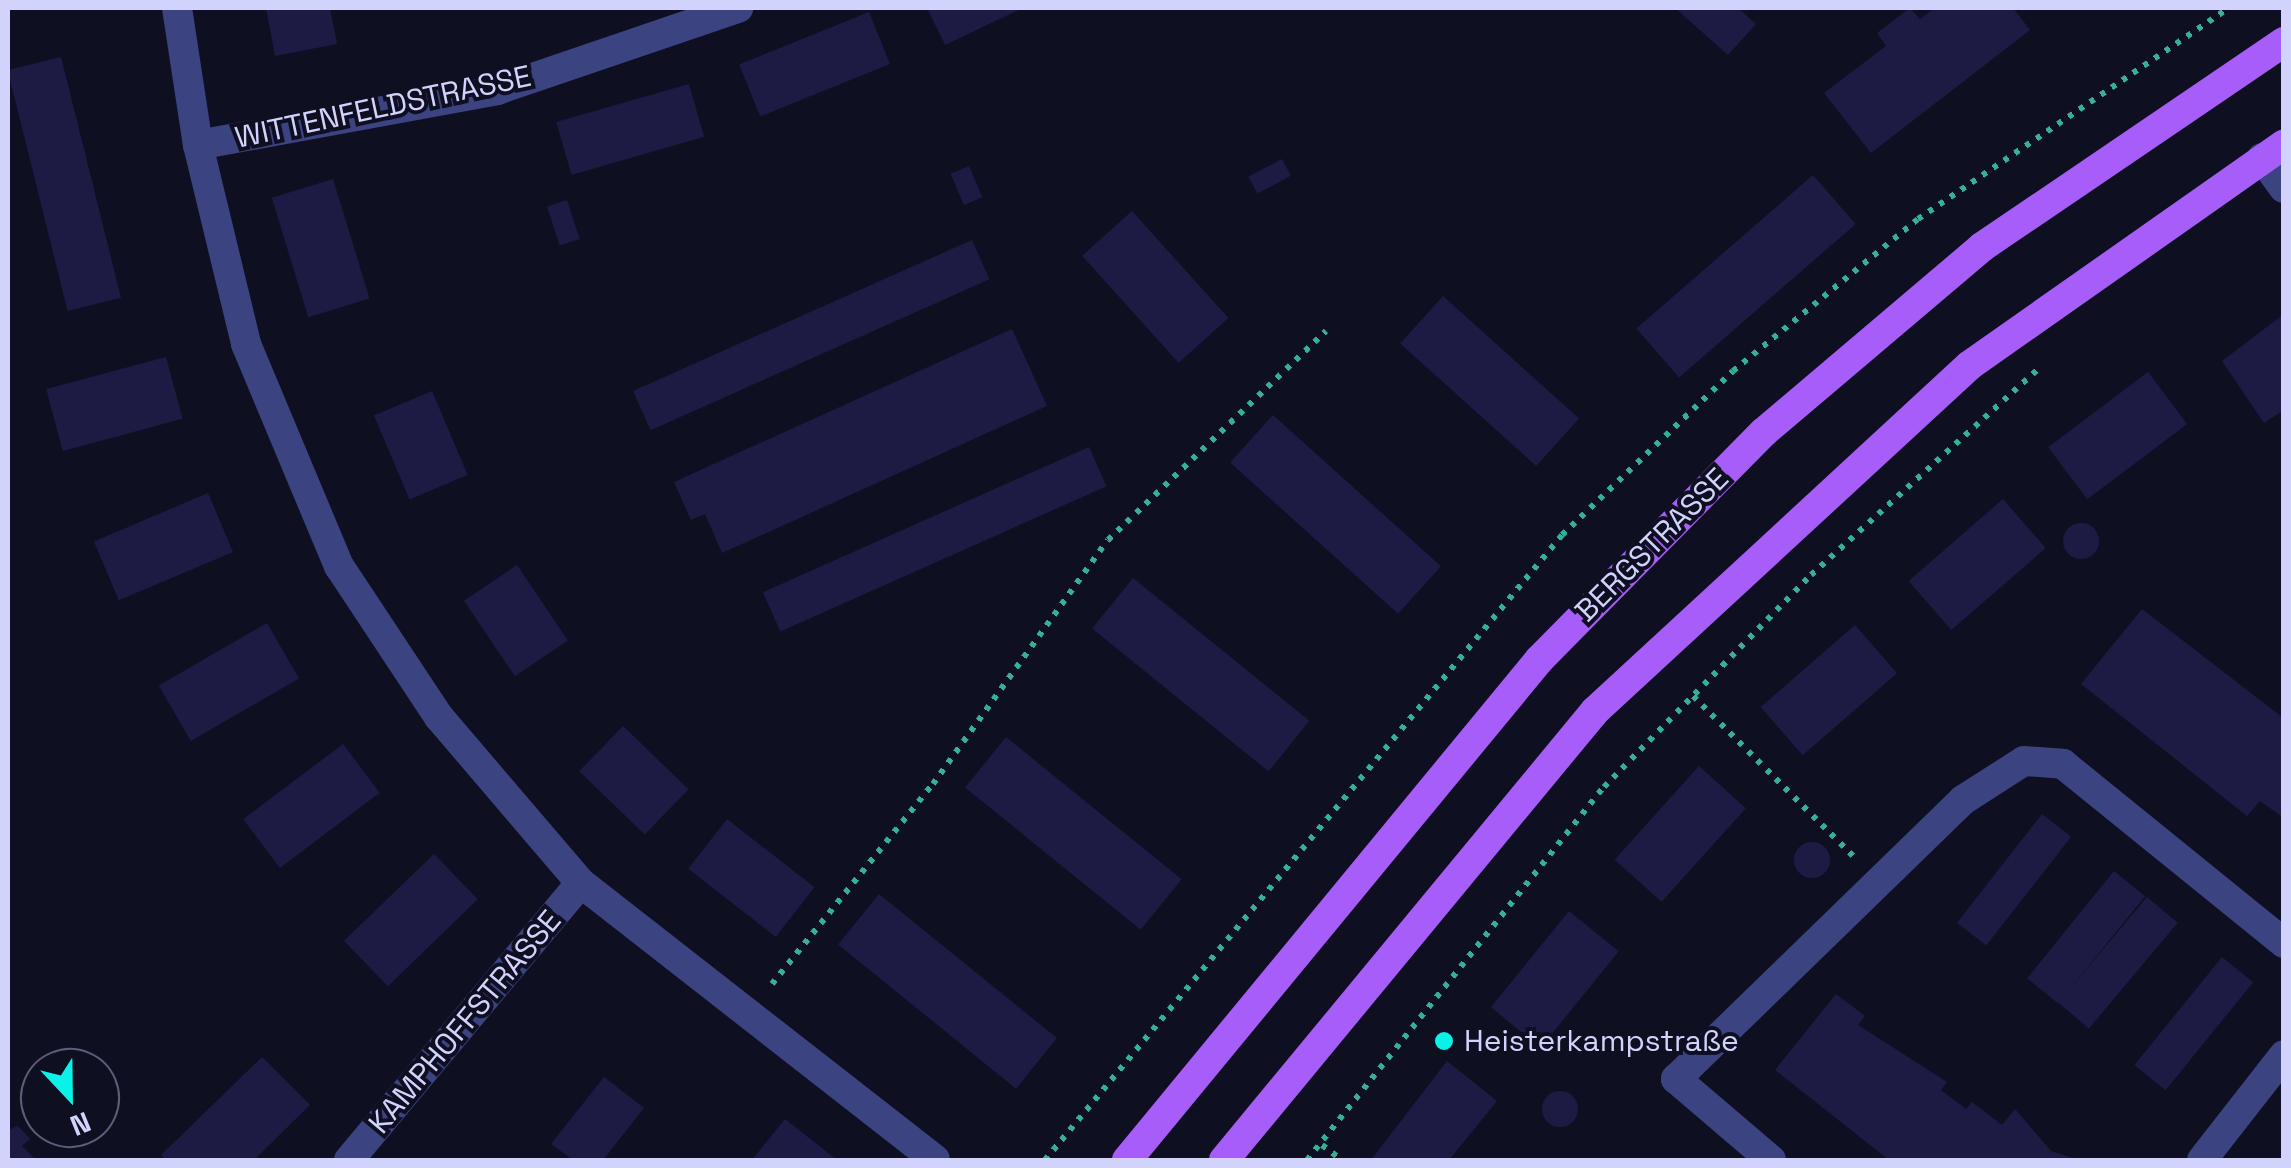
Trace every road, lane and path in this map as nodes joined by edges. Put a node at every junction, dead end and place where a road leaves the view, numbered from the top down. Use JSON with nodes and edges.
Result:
{"nodes":[{"id":1,"x":177,"y":8,"type":"edge"},
{"id":2,"x":738,"y":8,"type":"edge"},
{"id":3,"x":2284,"y":42,"type":"edge"},
{"id":4,"x":198,"y":145,"type":"junction"},
{"id":5,"x":2273,"y":151,"type":"edge"},
{"id":6,"x":2284,"y":188,"type":"edge"},
{"id":7,"x":1326,"y":331,"type":"dead end"},
{"id":8,"x":2057,"y":351,"type":"dead end"},
{"id":9,"x":1693,"y":696,"type":"junction"},
{"id":10,"x":1878,"y":880,"type":"junction"},
{"id":11,"x":581,"y":883,"type":"junction"},
{"id":12,"x":2284,"y":944,"type":"edge"},
{"id":13,"x":748,"y":1014,"type":"junction"},
{"id":14,"x":2284,"y":1055,"type":"edge"},
{"id":15,"x":1322,"y":1145,"type":"junction"},
{"id":16,"x":349,"y":1160,"type":"edge"},
{"id":17,"x":934,"y":1160,"type":"edge"},
{"id":18,"x":1127,"y":1160,"type":"edge"},
{"id":19,"x":1224,"y":1160,"type":"edge"},
{"id":20,"x":1307,"y":1160,"type":"edge"},
{"id":21,"x":1342,"y":1160,"type":"edge"},
{"id":22,"x":1771,"y":1160,"type":"edge"},
{"id":23,"x":2202,"y":1160,"type":"edge"}],
"edges":[{"from":1,"to":4,"type":"street"},
{"from":2,"to":4,"type":"street","name":"WITTENFELDSTRASSE"},
{"from":3,"to":18,"type":"main road","name":"BERGSTRASSE"},
{"from":4,"to":11,"type":"street"},
{"from":5,"to":6,"type":"street"},
{"from":5,"to":19,"type":"main road"},
{"from":7,"to":13,"type":"path"},
{"from":8,"to":9,"type":"path"},
{"from":9,"to":10,"type":"path"},
{"from":9,"to":15,"type":"path"},
{"from":10,"to":12,"type":"street"},
{"from":10,"to":22,"type":"street"},
{"from":11,"to":13,"type":"street"},
{"from":11,"to":16,"type":"street","name":"KAMPHOFFSTRASSE"},
{"from":13,"to":17,"type":"street"},
{"from":14,"to":23,"type":"street"},
{"from":15,"to":20,"type":"path"},
{"from":15,"to":21,"type":"path"}]}
